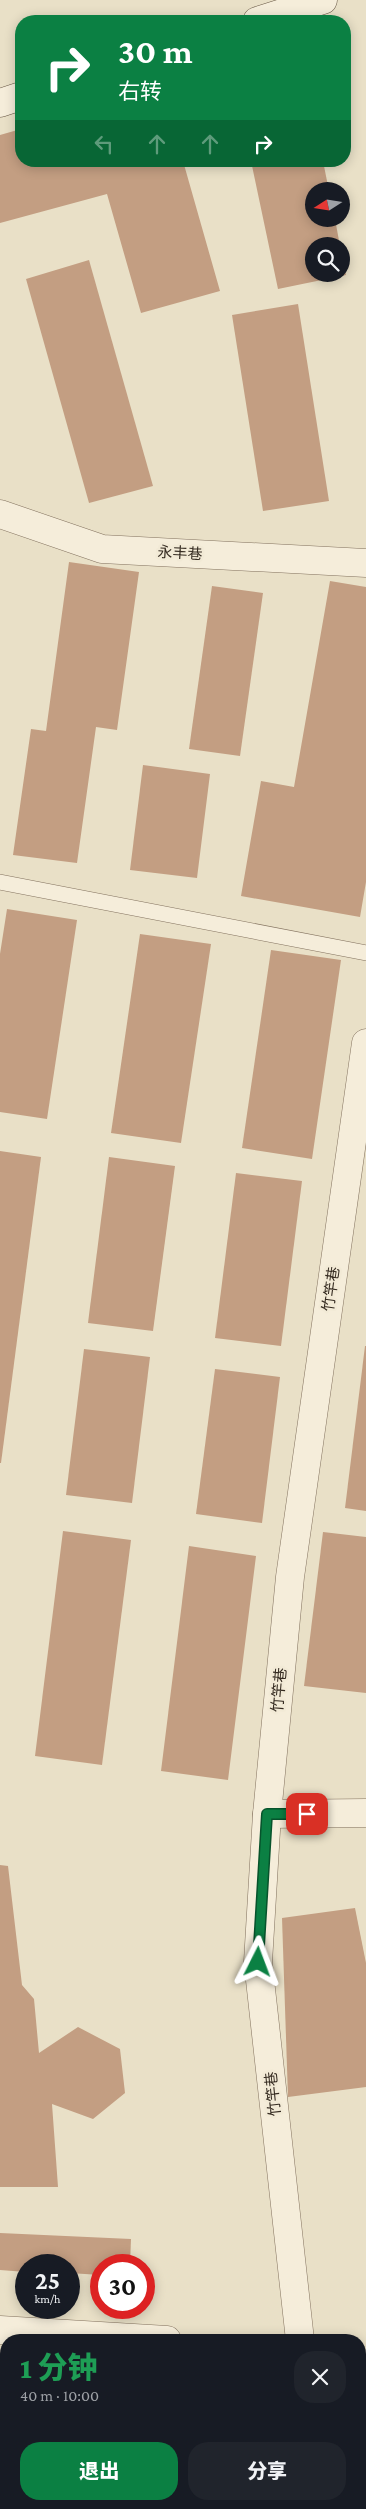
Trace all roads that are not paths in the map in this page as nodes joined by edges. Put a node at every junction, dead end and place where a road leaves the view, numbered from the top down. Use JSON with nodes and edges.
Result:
{"nodes":[{"id":1,"x":323,"y":0,"type":"edge"},
{"id":2,"x":275,"y":15,"type":"edge"},
{"id":3,"x":15,"y":98,"type":"edge"},
{"id":4,"x":0,"y":103,"type":"edge"},
{"id":5,"x":0,"y":514,"type":"edge"},
{"id":6,"x":366,"y":563,"type":"edge"},
{"id":7,"x":0,"y":882,"type":"edge"},
{"id":8,"x":366,"y":953,"type":"edge"},
{"id":9,"x":366,"y":1043,"type":"edge"},
{"id":10,"x":366,"y":1813,"type":"edge"},
{"id":11,"x":267,"y":1814,"type":"junction"},
{"id":12,"x":0,"y":2330,"type":"edge"},
{"id":13,"x":67,"y":2334,"type":"edge"},
{"id":14,"x":299,"y":2334,"type":"edge"}],
"edges":[{"from":1,"to":2,"type":"street"},
{"from":3,"to":4,"type":"street"},
{"from":5,"to":6,"type":"street","name":"永丰巷"},
{"from":7,"to":8,"type":"lane"},
{"from":9,"to":11,"type":"street","name":"竹竿巷"},
{"from":10,"to":11,"type":"street"},
{"from":11,"to":14,"type":"street","name":"竹竿巷"},
{"from":12,"to":13,"type":"street"}]}
